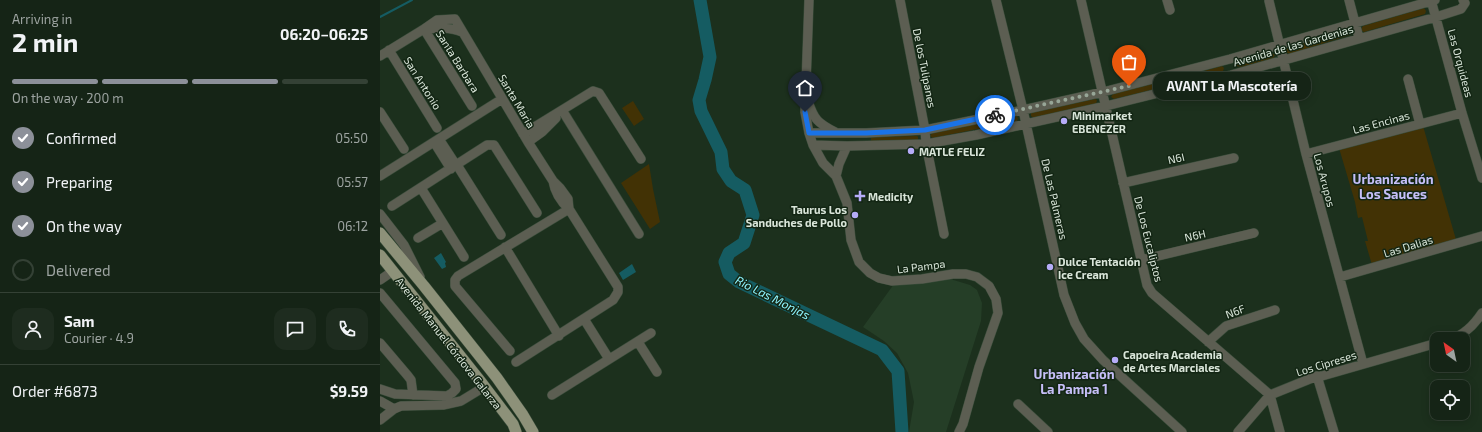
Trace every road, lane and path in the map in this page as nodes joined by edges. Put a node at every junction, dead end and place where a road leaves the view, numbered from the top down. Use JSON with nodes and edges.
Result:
{"nodes":[{"id":1,"x":809,"y":0,"type":"edge"},
{"id":2,"x":900,"y":0,"type":"edge"},
{"id":3,"x":996,"y":0,"type":"edge"},
{"id":4,"x":1081,"y":0,"type":"edge"},
{"id":5,"x":1167,"y":0,"type":"edge"},
{"id":6,"x":1269,"y":0,"type":"edge"},
{"id":7,"x":1349,"y":0,"type":"edge"},
{"id":8,"x":1433,"y":0,"type":"edge"},
{"id":9,"x":1463,"y":0,"type":"edge"},
{"id":10,"x":1170,"y":10,"type":"dead end"},
{"id":11,"x":1436,"y":17,"type":"junction"},
{"id":12,"x":1354,"y":23,"type":"junction"},
{"id":13,"x":424,"y":29,"type":"junction"},
{"id":14,"x":462,"y":32,"type":"junction"},
{"id":15,"x":1359,"y":38,"type":"junction"},
{"id":16,"x":1279,"y":45,"type":"junction"},
{"id":17,"x":389,"y":50,"type":"junction"},
{"id":18,"x":380,"y":56,"type":"edge"},
{"id":19,"x":1226,"y":60,"type":"junction"},
{"id":20,"x":1282,"y":60,"type":"junction"},
{"id":21,"x":1182,"y":72,"type":"junction"},
{"id":22,"x":1231,"y":75,"type":"junction"},
{"id":23,"x":1408,"y":79,"type":"dead end"},
{"id":24,"x":1186,"y":86,"type":"junction"},
{"id":25,"x":1103,"y":92,"type":"junction"},
{"id":26,"x":807,"y":96,"type":"junction"},
{"id":27,"x":502,"y":99,"type":"junction"},
{"id":28,"x":472,"y":106,"type":"dead end"},
{"id":29,"x":1106,"y":106,"type":"junction"},
{"id":30,"x":562,"y":110,"type":"junction"},
{"id":31,"x":1023,"y":110,"type":"junction"},
{"id":32,"x":380,"y":112,"type":"edge"},
{"id":33,"x":1462,"y":113,"type":"junction"},
{"id":34,"x":1025,"y":124,"type":"junction"},
{"id":35,"x":1420,"y":124,"type":"junction"},
{"id":36,"x":437,"y":128,"type":"dead end"},
{"id":37,"x":925,"y":130,"type":"junction"},
{"id":38,"x":809,"y":133,"type":"junction"},
{"id":39,"x":836,"y":133,"type":"junction"},
{"id":40,"x":523,"y":134,"type":"junction"},
{"id":41,"x":436,"y":140,"type":"junction"},
{"id":42,"x":528,"y":142,"type":"junction"},
{"id":43,"x":926,"y":144,"type":"junction"},
{"id":44,"x":813,"y":145,"type":"junction"},
{"id":45,"x":847,"y":146,"type":"junction"},
{"id":46,"x":404,"y":149,"type":"dead end"},
{"id":47,"x":1306,"y":154,"type":"junction"},
{"id":48,"x":640,"y":158,"type":"dead end"},
{"id":49,"x":1234,"y":158,"type":"dead end"},
{"id":50,"x":455,"y":166,"type":"junction"},
{"id":51,"x":380,"y":176,"type":"edge"},
{"id":52,"x":836,"y":176,"type":"junction"},
{"id":53,"x":1482,"y":178,"type":"edge"},
{"id":54,"x":1123,"y":183,"type":"junction"},
{"id":55,"x":421,"y":188,"type":"junction"},
{"id":56,"x":392,"y":206,"type":"dead end"},
{"id":57,"x":569,"y":209,"type":"junction"},
{"id":58,"x":537,"y":213,"type":"dead end"},
{"id":59,"x":380,"y":214,"type":"edge"},
{"id":60,"x":443,"y":223,"type":"junction"},
{"id":61,"x":380,"y":233,"type":"edge"},
{"id":62,"x":1254,"y":233,"type":"dead end"},
{"id":63,"x":639,"y":234,"type":"dead end"},
{"id":64,"x":944,"y":234,"type":"dead end"},
{"id":65,"x":501,"y":235,"type":"dead end"},
{"id":66,"x":1482,"y":236,"type":"edge"},
{"id":67,"x":418,"y":238,"type":"dead end"},
{"id":68,"x":505,"y":247,"type":"junction"},
{"id":69,"x":464,"y":257,"type":"dead end"},
{"id":70,"x":382,"y":260,"type":"edge"},
{"id":71,"x":1141,"y":260,"type":"junction"},
{"id":72,"x":393,"y":271,"type":"junction"},
{"id":73,"x":1340,"y":277,"type":"junction"},
{"id":74,"x":380,"y":280,"type":"edge"},
{"id":75,"x":424,"y":286,"type":"junction"},
{"id":76,"x":380,"y":293,"type":"edge"},
{"id":77,"x":1275,"y":310,"type":"dead end"},
{"id":78,"x":1482,"y":313,"type":"edge"},
{"id":79,"x":584,"y":319,"type":"junction"},
{"id":80,"x":1463,"y":332,"type":"edge"},
{"id":81,"x":651,"y":333,"type":"dead end"},
{"id":82,"x":559,"y":336,"type":"junction"},
{"id":83,"x":638,"y":342,"type":"junction"},
{"id":84,"x":1208,"y":342,"type":"junction"},
{"id":85,"x":380,"y":343,"type":"edge"},
{"id":86,"x":1430,"y":345,"type":"edge"},
{"id":87,"x":510,"y":351,"type":"dead end"},
{"id":88,"x":609,"y":359,"type":"junction"},
{"id":89,"x":516,"y":362,"type":"dead end"},
{"id":90,"x":1363,"y":364,"type":"junction"},
{"id":91,"x":657,"y":372,"type":"dead end"},
{"id":92,"x":1317,"y":376,"type":"junction"},
{"id":93,"x":484,"y":387,"type":"junction"},
{"id":94,"x":380,"y":389,"type":"edge"},
{"id":95,"x":413,"y":395,"type":"junction"},
{"id":96,"x":552,"y":395,"type":"dead end"},
{"id":97,"x":1270,"y":395,"type":"junction"},
{"id":98,"x":380,"y":401,"type":"edge"},
{"id":99,"x":1018,"y":404,"type":"dead end"},
{"id":100,"x":398,"y":408,"type":"junction"},
{"id":101,"x":380,"y":420,"type":"edge"},
{"id":102,"x":516,"y":432,"type":"edge"},
{"id":103,"x":533,"y":432,"type":"edge"},
{"id":104,"x":959,"y":432,"type":"edge"},
{"id":105,"x":1048,"y":432,"type":"edge"},
{"id":106,"x":1182,"y":432,"type":"edge"},
{"id":107,"x":1238,"y":432,"type":"edge"},
{"id":108,"x":1280,"y":432,"type":"edge"},
{"id":109,"x":1334,"y":432,"type":"edge"}],
"edges":[{"from":1,"to":26,"type":"street","name":"La Pampa"},
{"from":2,"to":37,"type":"street","name":"De los Tulipanes"},
{"from":3,"to":31,"type":"street","name":"De Las Palmeras"},
{"from":4,"to":25,"type":"street","name":"De Los Eucaliptos"},
{"from":5,"to":10,"type":"street"},
{"from":6,"to":16,"type":"street","name":"Los Arupos"},
{"from":7,"to":12,"type":"street"},
{"from":8,"to":11,"type":"street","name":"Las Orquideas"},
{"from":8,"to":12,"type":"street","name":"Avenida de las Gardenias"},
{"from":9,"to":11,"type":"street","name":"Avenida de las Gardenias"},
{"from":11,"to":15,"type":"street","name":"Avenida de las Gardenias"},
{"from":11,"to":33,"type":"street","name":"Las Orquideas"},
{"from":12,"to":15,"type":"street"},
{"from":12,"to":16,"type":"street","name":"Avenida de las Gardenias"},
{"from":13,"to":14,"type":"street","name":"Santa Maria"},
{"from":13,"to":14,"type":"street","name":"Santa Maria"},
{"from":13,"to":17,"type":"street","name":"Santa Maria"},
{"from":13,"to":28,"type":"street","name":"Santa Barbara"},
{"from":14,"to":27,"type":"street","name":"Santa Maria"},
{"from":15,"to":20,"type":"street","name":"Avenida de las Gardenias"},
{"from":16,"to":19,"type":"street","name":"Avenida de las Gardenias"},
{"from":16,"to":20,"type":"street","name":"Los Arupos"},
{"from":17,"to":18,"type":"street","name":"Santa Maria"},
{"from":17,"to":36,"type":"street","name":"San Antonio"},
{"from":19,"to":21,"type":"street","name":"Avenida de las Gardenias"},
{"from":19,"to":22,"type":"street"},
{"from":20,"to":22,"type":"street","name":"Avenida de las Gardenias"},
{"from":20,"to":47,"type":"street","name":"Los Arupos"},
{"from":21,"to":24,"type":"street"},
{"from":21,"to":25,"type":"street","name":"Avenida de las Gardenias"},
{"from":22,"to":24,"type":"street","name":"Avenida de las Gardenias"},
{"from":23,"to":35,"type":"street"},
{"from":24,"to":29,"type":"street","name":"Avenida de las Gardenias"},
{"from":25,"to":29,"type":"street","name":"De Los Eucaliptos"},
{"from":25,"to":31,"type":"street","name":"Avenida de las Gardenias"},
{"from":26,"to":38,"type":"street","name":"La Pampa"},
{"from":26,"to":39,"type":"street"},
{"from":27,"to":40,"type":"street","name":"Santa Maria"},
{"from":27,"to":41,"type":"street"},
{"from":29,"to":34,"type":"street","name":"Avenida de las Gardenias"},
{"from":29,"to":54,"type":"street","name":"De Los Eucaliptos"},
{"from":30,"to":40,"type":"street"},
{"from":30,"to":42,"type":"street"},
{"from":30,"to":48,"type":"street"},
{"from":30,"to":63,"type":"street"},
{"from":31,"to":34,"type":"street","name":"De Las Palmeras"},
{"from":31,"to":37,"type":"street","name":"Avenida de las Gardenias"},
{"from":32,"to":46,"type":"street"},
{"from":33,"to":35,"type":"street","name":"Las Encinas"},
{"from":33,"to":53,"type":"street","name":"Las Orquideas"},
{"from":34,"to":43,"type":"street","name":"Avenida de las Gardenias"},
{"from":34,"to":106,"type":"street","name":"De Las Palmeras"},
{"from":35,"to":47,"type":"street","name":"Las Encinas"},
{"from":37,"to":39,"type":"street","name":"Avenida de las Gardenias"},
{"from":37,"to":43,"type":"street","name":"De los Tulipanes"},
{"from":38,"to":39,"type":"street","name":"Avenida de las Gardenias"},
{"from":38,"to":44,"type":"street","name":"La Pampa"},
{"from":40,"to":42,"type":"street","name":"Santa Maria"},
{"from":41,"to":50,"type":"street"},
{"from":41,"to":51,"type":"street"},
{"from":42,"to":57,"type":"street","name":"Santa Maria"},
{"from":43,"to":45,"type":"street","name":"Avenida de las Gardenias"},
{"from":43,"to":64,"type":"street","name":"De los Tulipanes"},
{"from":44,"to":45,"type":"street","name":"Avenida de las Gardenias"},
{"from":44,"to":52,"type":"street","name":"La Pampa"},
{"from":45,"to":52,"type":"street"},
{"from":47,"to":73,"type":"street","name":"Los Arupos"},
{"from":49,"to":54,"type":"street","name":"N6I"},
{"from":50,"to":55,"type":"street"},
{"from":50,"to":58,"type":"street"},
{"from":50,"to":65,"type":"street"},
{"from":52,"to":104,"type":"street","name":"La Pampa"},
{"from":54,"to":71,"type":"street","name":"De Los Eucaliptos"},
{"from":55,"to":56,"type":"street"},
{"from":55,"to":60,"type":"street"},
{"from":57,"to":68,"type":"street"},
{"from":57,"to":79,"type":"street","name":"Santa Maria"},
{"from":59,"to":75,"type":"street","name":"Avenida Manuel Córdova Galarza"},
{"from":60,"to":67,"type":"street"},
{"from":60,"to":69,"type":"street"},
{"from":61,"to":75,"type":"main road","name":"Avenida Manuel Córdova Galarza"},
{"from":62,"to":71,"type":"street","name":"N6H"},
{"from":66,"to":73,"type":"street","name":"Las Dalias"},
{"from":68,"to":82,"type":"street"},
{"from":68,"to":87,"type":"street"},
{"from":70,"to":72,"type":"main road","name":"Avenida Manuel Córdova Galarza"},
{"from":71,"to":84,"type":"street","name":"De Los Eucaliptos"},
{"from":72,"to":74,"type":"street"},
{"from":72,"to":93,"type":"main road","name":"Avenida Manuel Córdova Galarza"},
{"from":73,"to":90,"type":"street","name":"Los Arupos"},
{"from":75,"to":103,"type":"main road","name":"Avenida Manuel Córdova Galarza"},
{"from":76,"to":95,"type":"street"},
{"from":77,"to":84,"type":"street","name":"N6F"},
{"from":78,"to":80,"type":"street"},
{"from":79,"to":82,"type":"street"},
{"from":79,"to":88,"type":"street"},
{"from":81,"to":83,"type":"street"},
{"from":82,"to":89,"type":"street"},
{"from":83,"to":88,"type":"street"},
{"from":83,"to":91,"type":"street"},
{"from":84,"to":97,"type":"street","name":"De Los Eucaliptos"},
{"from":85,"to":95,"type":"street"},
{"from":86,"to":90,"type":"street","name":"Los Cipreses"},
{"from":88,"to":96,"type":"street"},
{"from":90,"to":92,"type":"street","name":"Los Cipreses"},
{"from":92,"to":97,"type":"street","name":"Los Cipreses"},
{"from":92,"to":109,"type":"street"},
{"from":93,"to":100,"type":"street"},
{"from":93,"to":102,"type":"main road","name":"Avenida Manuel Córdova Galarza"},
{"from":94,"to":95,"type":"street"},
{"from":97,"to":107,"type":"street","name":"Los Cipreses"},
{"from":97,"to":108,"type":"street"},
{"from":98,"to":100,"type":"street"},
{"from":99,"to":105,"type":"street"},
{"from":100,"to":101,"type":"street"}]}
